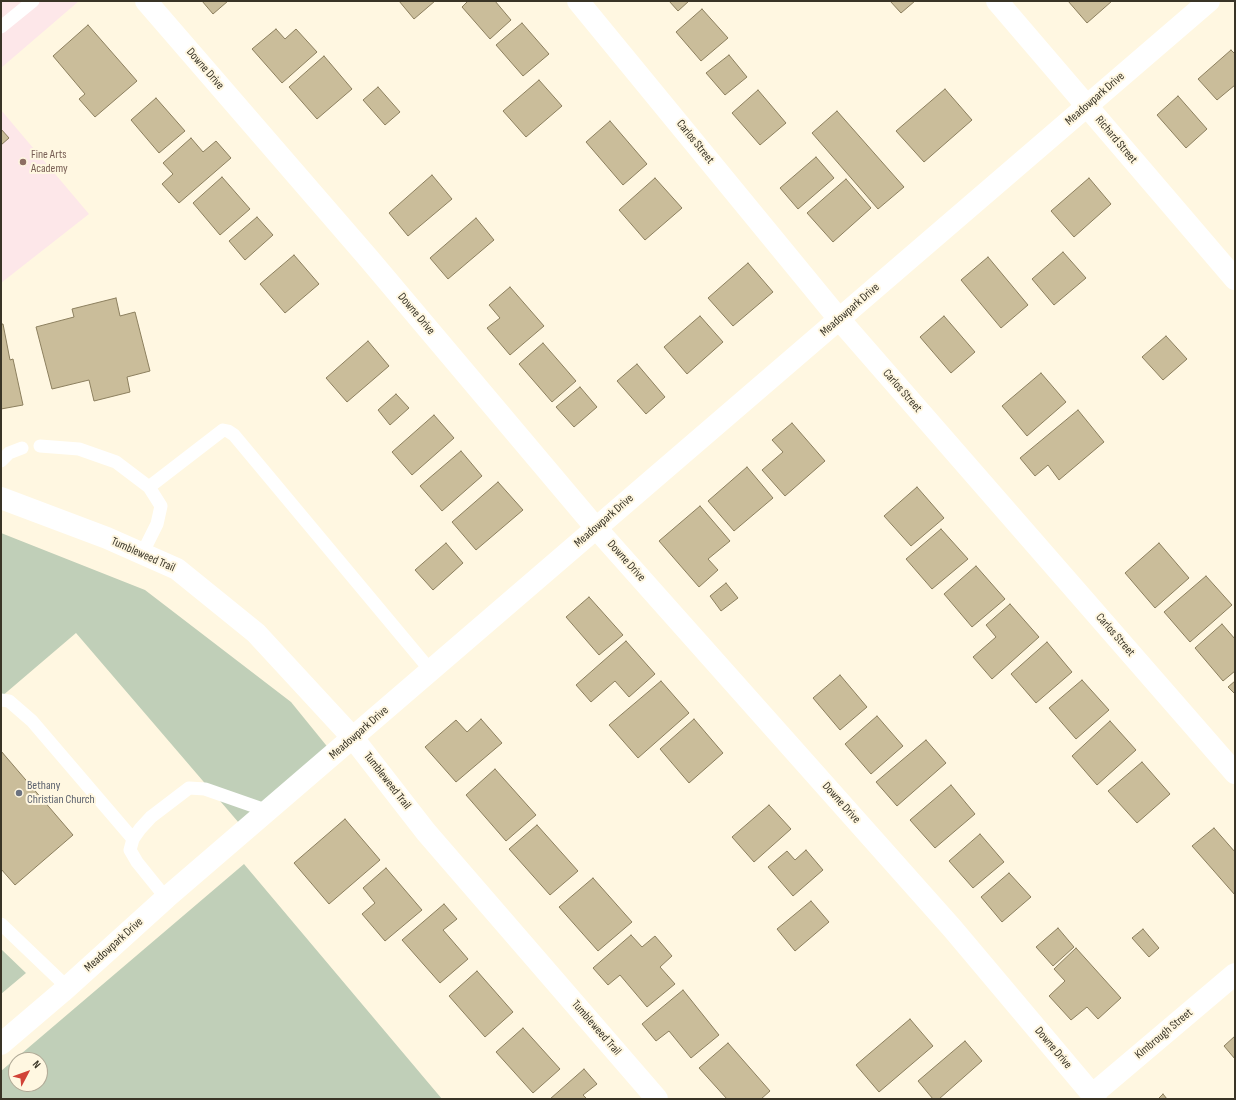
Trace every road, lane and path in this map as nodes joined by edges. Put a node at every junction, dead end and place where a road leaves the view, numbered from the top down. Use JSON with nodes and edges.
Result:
{"nodes":[{"id":1,"x":33,"y":1,"type":"edge"},
{"id":2,"x":146,"y":1,"type":"edge"},
{"id":3,"x":578,"y":1,"type":"edge"},
{"id":4,"x":997,"y":1,"type":"edge"},
{"id":5,"x":1209,"y":1,"type":"edge"},
{"id":6,"x":1,"y":27,"type":"edge"},
{"id":7,"x":1087,"y":106,"type":"junction"},
{"id":8,"x":1235,"y":279,"type":"edge"},
{"id":9,"x":839,"y":319,"type":"junction"},
{"id":10,"x":40,"y":446,"type":"dead end"},
{"id":11,"x":22,"y":448,"type":"dead end"},
{"id":12,"x":1,"y":461,"type":"edge"},
{"id":13,"x":149,"y":487,"type":"junction"},
{"id":14,"x":1,"y":498,"type":"edge"},
{"id":15,"x":596,"y":528,"type":"junction"},
{"id":16,"x":142,"y":554,"type":"junction"},
{"id":17,"x":431,"y":671,"type":"junction"},
{"id":18,"x":1,"y":700,"type":"edge"},
{"id":19,"x":353,"y":738,"type":"junction"},
{"id":20,"x":1235,"y":773,"type":"edge"},
{"id":21,"x":268,"y":811,"type":"junction"},
{"id":22,"x":133,"y":839,"type":"junction"},
{"id":23,"x":166,"y":898,"type":"junction"},
{"id":24,"x":1,"y":924,"type":"edge"},
{"id":25,"x":1235,"y":974,"type":"edge"},
{"id":26,"x":67,"y":988,"type":"junction"},
{"id":27,"x":1,"y":1044,"type":"edge"},
{"id":28,"x":1094,"y":1097,"type":"edge"},
{"id":29,"x":657,"y":1099,"type":"edge"}],
"edges":[{"from":1,"to":6,"type":"lane"},
{"from":2,"to":15,"type":"street","name":"Downe Drive"},
{"from":3,"to":9,"type":"street","name":"Carlos Street"},
{"from":4,"to":7,"type":"street","name":"Richard Street"},
{"from":5,"to":7,"type":"street","name":"Meadowpark Drive"},
{"from":7,"to":8,"type":"street","name":"Richard Street"},
{"from":7,"to":9,"type":"street","name":"Meadowpark Drive"},
{"from":9,"to":15,"type":"street","name":"Meadowpark Drive"},
{"from":9,"to":20,"type":"street","name":"Carlos Street"},
{"from":10,"to":13,"type":"lane"},
{"from":11,"to":12,"type":"lane"},
{"from":13,"to":16,"type":"lane"},
{"from":13,"to":17,"type":"lane"},
{"from":14,"to":16,"type":"street","name":"Tumbleweed Trail"},
{"from":15,"to":17,"type":"street","name":"Meadowpark Drive"},
{"from":15,"to":28,"type":"street","name":"Downe Drive"},
{"from":16,"to":19,"type":"street","name":"Tumbleweed Trail"},
{"from":17,"to":19,"type":"street","name":"Meadowpark Drive"},
{"from":18,"to":22,"type":"lane"},
{"from":19,"to":21,"type":"street","name":"Meadowpark Drive"},
{"from":19,"to":29,"type":"street","name":"Tumbleweed Trail"},
{"from":21,"to":22,"type":"lane"},
{"from":21,"to":23,"type":"street","name":"Meadowpark Drive"},
{"from":22,"to":23,"type":"lane"},
{"from":23,"to":26,"type":"street","name":"Meadowpark Drive"},
{"from":24,"to":26,"type":"lane"},
{"from":25,"to":28,"type":"street","name":"Kimbrough Street"},
{"from":26,"to":27,"type":"street","name":"Meadowpark Drive"}]}
